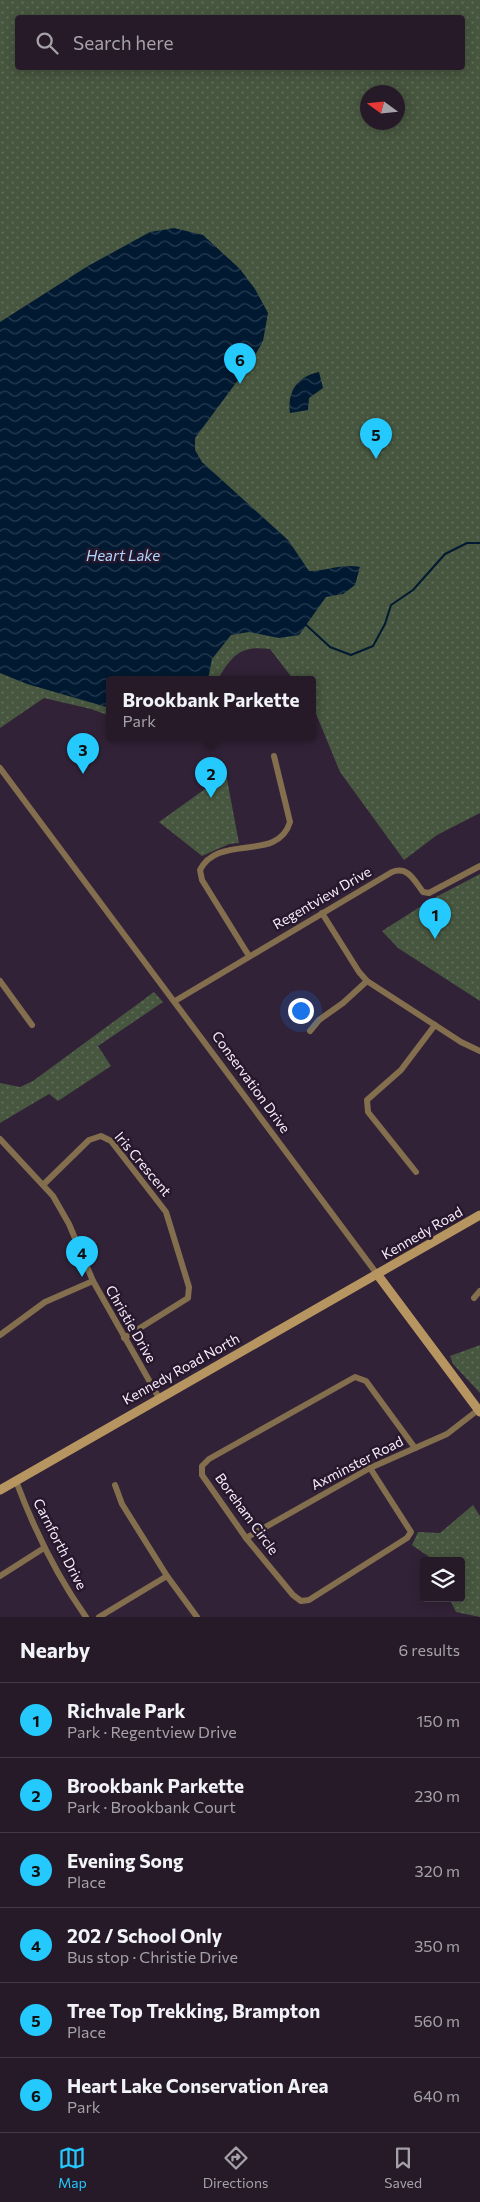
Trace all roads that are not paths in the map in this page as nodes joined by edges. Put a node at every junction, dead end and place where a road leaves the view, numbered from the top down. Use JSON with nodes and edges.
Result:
{"nodes":[{"id":1,"x":274,"y":756,"type":"dead end"},
{"id":2,"x":0,"y":768,"type":"edge"},
{"id":3,"x":480,"y":866,"type":"edge"},
{"id":4,"x":322,"y":913,"type":"junction"},
{"id":5,"x":249,"y":956,"type":"junction"},
{"id":6,"x":0,"y":981,"type":"edge"},
{"id":7,"x":367,"y":981,"type":"junction"},
{"id":8,"x":175,"y":1001,"type":"junction"},
{"id":9,"x":32,"y":1025,"type":"dead end"},
{"id":10,"x":435,"y":1025,"type":"junction"},
{"id":11,"x":310,"y":1031,"type":"dead end"},
{"id":12,"x":480,"y":1050,"type":"edge"},
{"id":13,"x":0,"y":1139,"type":"edge"},
{"id":14,"x":416,"y":1172,"type":"dead end"},
{"id":15,"x":44,"y":1184,"type":"junction"},
{"id":16,"x":480,"y":1215,"type":"edge"},
{"id":17,"x":377,"y":1274,"type":"junction"},
{"id":18,"x":92,"y":1282,"type":"junction"},
{"id":19,"x":480,"y":1290,"type":"edge"},
{"id":20,"x":474,"y":1298,"type":"dead end"},
{"id":21,"x":0,"y":1335,"type":"edge"},
{"id":22,"x":124,"y":1338,"type":"junction"},
{"id":23,"x":159,"y":1398,"type":"junction"},
{"id":24,"x":479,"y":1411,"type":"edge"},
{"id":25,"x":415,"y":1448,"type":"junction"},
{"id":26,"x":370,"y":1468,"type":"junction"},
{"id":27,"x":16,"y":1481,"type":"junction"},
{"id":28,"x":115,"y":1485,"type":"dead end"},
{"id":29,"x":0,"y":1490,"type":"edge"},
{"id":30,"x":246,"y":1538,"type":"junction"},
{"id":31,"x":44,"y":1548,"type":"junction"},
{"id":32,"x":0,"y":1576,"type":"edge"},
{"id":33,"x":167,"y":1576,"type":"junction"},
{"id":34,"x":86,"y":1617,"type":"edge"},
{"id":35,"x":99,"y":1617,"type":"edge"},
{"id":36,"x":197,"y":1617,"type":"edge"}],
"edges":[{"from":1,"to":5,"type":"street"},
{"from":2,"to":8,"type":"street","name":"Conservation Drive"},
{"from":3,"to":4,"type":"street","name":"Regentview Drive"},
{"from":4,"to":5,"type":"street","name":"Regentview Drive"},
{"from":4,"to":7,"type":"street"},
{"from":5,"to":8,"type":"street","name":"Regentview Drive"},
{"from":6,"to":9,"type":"street"},
{"from":7,"to":10,"type":"street"},
{"from":7,"to":11,"type":"street"},
{"from":8,"to":17,"type":"street","name":"Conservation Drive"},
{"from":10,"to":12,"type":"street"},
{"from":10,"to":14,"type":"street"},
{"from":13,"to":15,"type":"street","name":"Christie Drive"},
{"from":15,"to":18,"type":"street","name":"Christie Drive"},
{"from":15,"to":22,"type":"street","name":"Iris Crescent"},
{"from":16,"to":17,"type":"main road","name":"Kennedy Road"},
{"from":17,"to":23,"type":"main road","name":"Kennedy Road North"},
{"from":17,"to":24,"type":"main road","name":"Conservation Drive"},
{"from":18,"to":21,"type":"street"},
{"from":18,"to":22,"type":"street","name":"Christie Drive"},
{"from":19,"to":20,"type":"street"},
{"from":22,"to":23,"type":"street","name":"Christie Drive"},
{"from":23,"to":27,"type":"main road","name":"Kennedy Road North"},
{"from":24,"to":25,"type":"street","name":"Axminster Road"},
{"from":25,"to":26,"type":"street","name":"Axminster Road"},
{"from":25,"to":30,"type":"street","name":"Boreham Circle"},
{"from":26,"to":30,"type":"street","name":"Axminster Road"},
{"from":26,"to":30,"type":"street","name":"Boreham Circle"},
{"from":27,"to":29,"type":"main road","name":"Kennedy Road North"},
{"from":27,"to":31,"type":"street","name":"Carnforth Drive"},
{"from":28,"to":33,"type":"street"},
{"from":31,"to":32,"type":"street"},
{"from":31,"to":34,"type":"street","name":"Carnforth Drive"},
{"from":33,"to":35,"type":"street"},
{"from":33,"to":36,"type":"street"}]}
